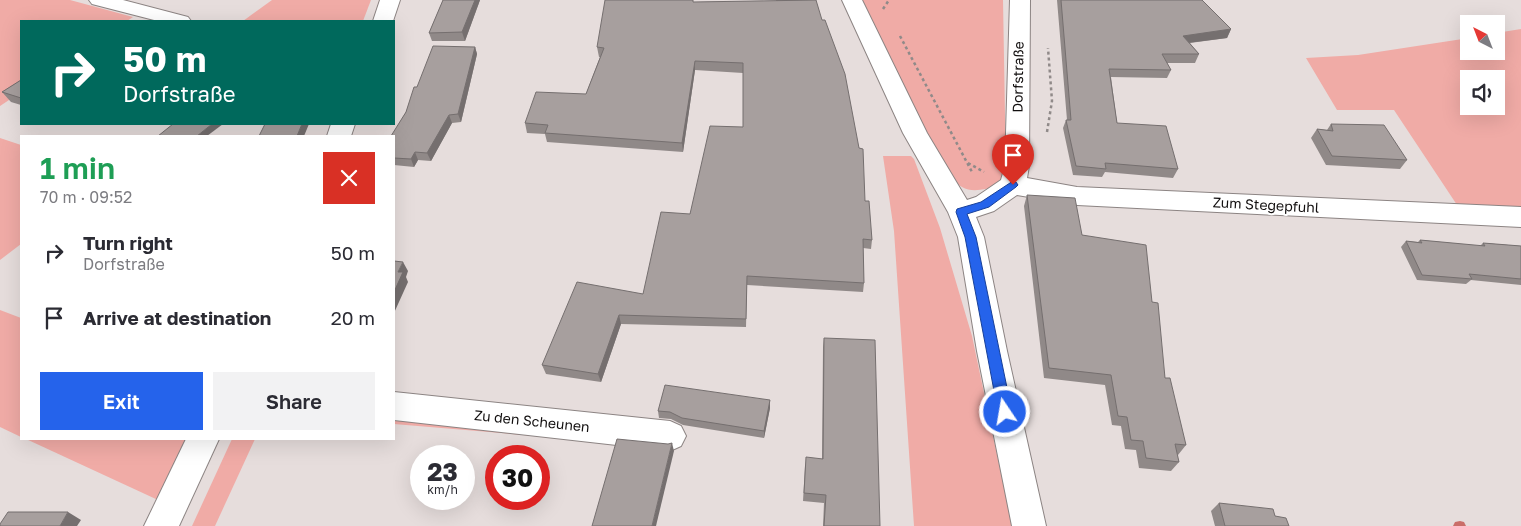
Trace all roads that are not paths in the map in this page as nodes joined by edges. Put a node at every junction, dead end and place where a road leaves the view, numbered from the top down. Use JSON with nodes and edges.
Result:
{"nodes":[{"id":1,"x":99,"y":0,"type":"edge"},
{"id":2,"x":390,"y":0,"type":"edge"},
{"id":3,"x":852,"y":0,"type":"edge"},
{"id":4,"x":1020,"y":0,"type":"edge"},
{"id":5,"x":177,"y":20,"type":"edge"},
{"id":6,"x":383,"y":20,"type":"edge"},
{"id":7,"x":1013,"y":185,"type":"junction"},
{"id":8,"x":973,"y":208,"type":"junction"},
{"id":9,"x":1521,"y":217,"type":"edge"},
{"id":10,"x":395,"y":406,"type":"edge"},
{"id":11,"x":670,"y":436,"type":"dead end"},
{"id":12,"x":203,"y":440,"type":"edge"},
{"id":13,"x":161,"y":526,"type":"edge"},
{"id":14,"x":1029,"y":526,"type":"edge"}],
"edges":[{"from":1,"to":5,"type":"street"},
{"from":2,"to":6,"type":"street"},
{"from":3,"to":8,"type":"street"},
{"from":4,"to":7,"type":"street","name":"Dorfstraße"},
{"from":7,"to":8,"type":"street"},
{"from":7,"to":9,"type":"street","name":"Zum Stegepfuhl"},
{"from":8,"to":14,"type":"street"},
{"from":10,"to":11,"type":"street","name":"Zu den Scheunen"},
{"from":12,"to":13,"type":"street"}]}
